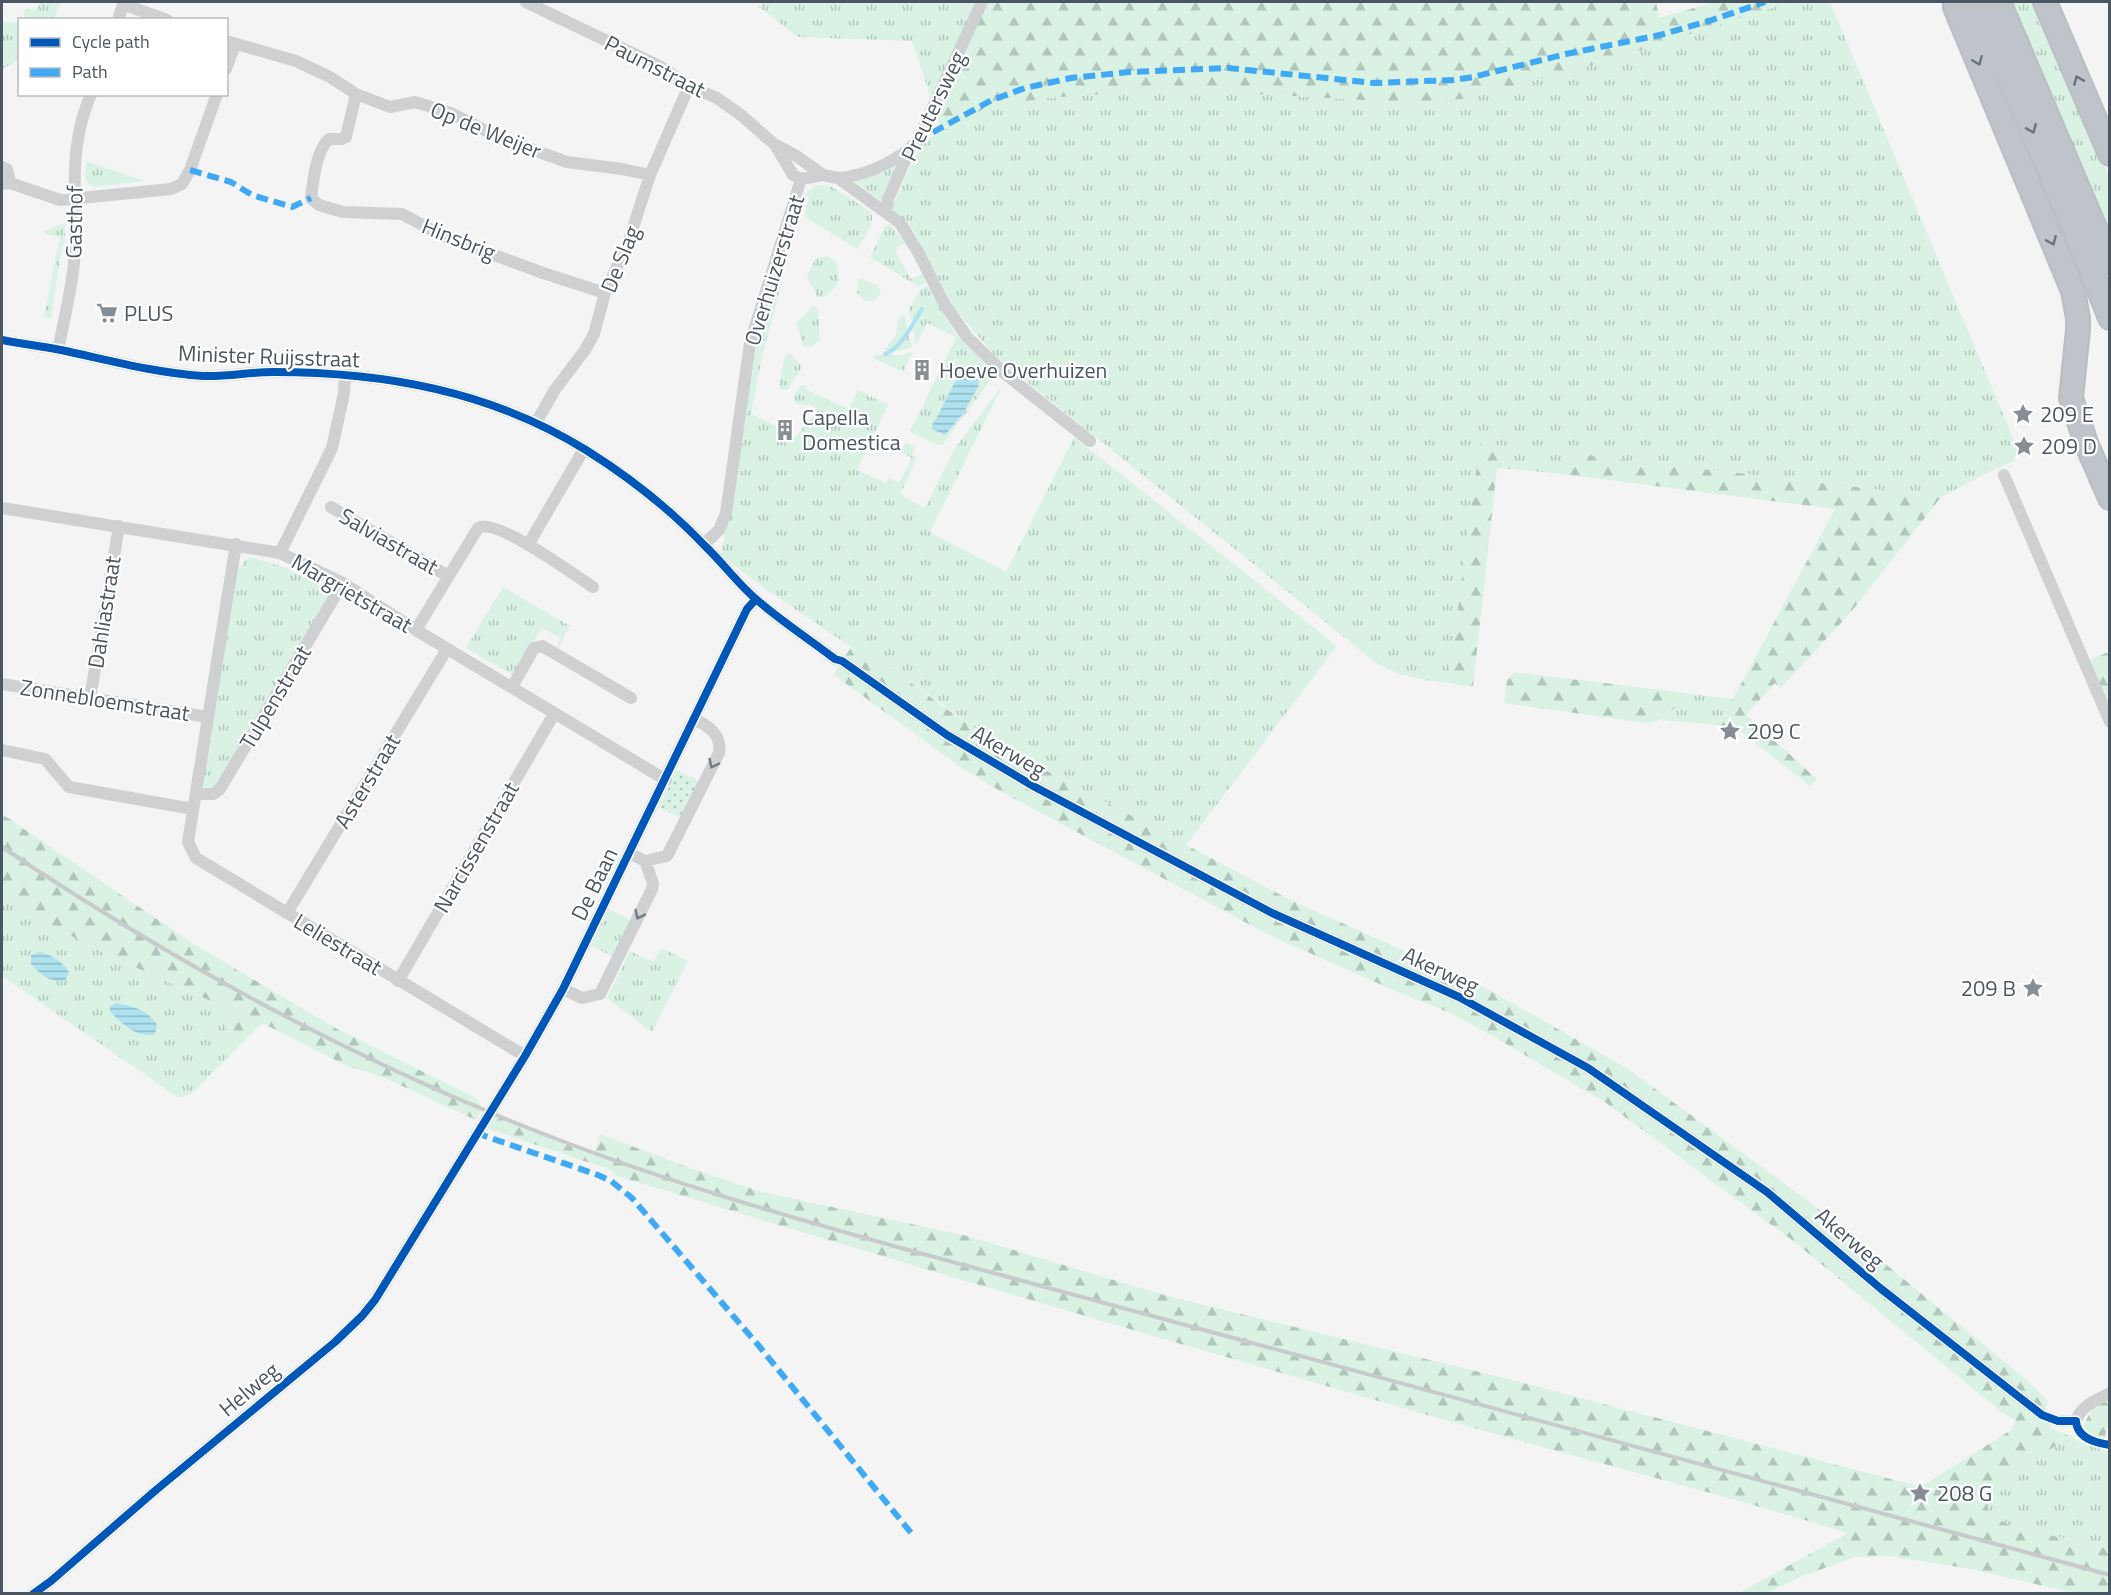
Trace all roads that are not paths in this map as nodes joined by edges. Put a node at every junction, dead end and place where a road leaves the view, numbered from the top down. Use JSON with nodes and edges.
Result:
{"nodes":[{"id":1,"x":124,"y":2,"type":"edge"},
{"id":2,"x":526,"y":2,"type":"edge"},
{"id":3,"x":981,"y":2,"type":"edge"},
{"id":4,"x":1955,"y":2,"type":"edge"},
{"id":5,"x":1976,"y":2,"type":"edge"},
{"id":6,"x":1999,"y":2,"type":"edge"},
{"id":7,"x":2045,"y":2,"type":"edge"},
{"id":8,"x":119,"y":18,"type":"edge"},
{"id":9,"x":162,"y":18,"type":"edge"},
{"id":10,"x":231,"y":43,"type":"edge"},
{"id":11,"x":228,"y":59,"type":"edge"},
{"id":12,"x":689,"y":86,"type":"junction"},
{"id":13,"x":356,"y":94,"type":"junction"},
{"id":14,"x":90,"y":96,"type":"edge"},
{"id":15,"x":216,"y":96,"type":"edge"},
{"id":16,"x":774,"y":144,"type":"junction"},
{"id":17,"x":911,"y":147,"type":"junction"},
{"id":18,"x":2109,"y":154,"type":"edge"},
{"id":19,"x":2,"y":167,"type":"edge"},
{"id":20,"x":650,"y":175,"type":"junction"},
{"id":21,"x":823,"y":176,"type":"junction"},
{"id":22,"x":838,"y":178,"type":"junction"},
{"id":23,"x":801,"y":179,"type":"junction"},
{"id":24,"x":6,"y":183,"type":"edge"},
{"id":25,"x":76,"y":199,"type":"junction"},
{"id":26,"x":886,"y":212,"type":"junction"},
{"id":27,"x":2109,"y":263,"type":"edge"},
{"id":28,"x":605,"y":293,"type":"junction"},
{"id":29,"x":2109,"y":318,"type":"edge"},
{"id":30,"x":2,"y":340,"type":"edge"},
{"id":31,"x":58,"y":350,"type":"junction"},
{"id":32,"x":345,"y":375,"type":"junction"},
{"id":33,"x":536,"y":423,"type":"junction"},
{"id":34,"x":1090,"y":441,"type":"dead end"},
{"id":35,"x":584,"y":449,"type":"junction"},
{"id":36,"x":2004,"y":475,"type":"dead end"},
{"id":37,"x":2109,"y":498,"type":"edge"},
{"id":38,"x":331,"y":507,"type":"dead end"},
{"id":39,"x":2,"y":510,"type":"edge"},
{"id":40,"x":119,"y":526,"type":"junction"},
{"id":41,"x":236,"y":544,"type":"junction"},
{"id":42,"x":528,"y":544,"type":"junction"},
{"id":43,"x":704,"y":544,"type":"junction"},
{"id":44,"x":280,"y":553,"type":"junction"},
{"id":45,"x":448,"y":576,"type":"junction"},
{"id":46,"x":343,"y":583,"type":"junction"},
{"id":47,"x":593,"y":588,"type":"dead end"},
{"id":48,"x":756,"y":599,"type":"junction"},
{"id":49,"x":416,"y":630,"type":"junction"},
{"id":50,"x":447,"y":649,"type":"junction"},
{"id":51,"x":2,"y":684,"type":"edge"},
{"id":52,"x":512,"y":687,"type":"junction"},
{"id":53,"x":90,"y":698,"type":"junction"},
{"id":54,"x":631,"y":698,"type":"dead end"},
{"id":55,"x":554,"y":714,"type":"junction"},
{"id":56,"x":208,"y":717,"type":"junction"},
{"id":57,"x":694,"y":719,"type":"junction"},
{"id":58,"x":2109,"y":722,"type":"edge"},
{"id":59,"x":2,"y":750,"type":"edge"},
{"id":60,"x":666,"y":780,"type":"junction"},
{"id":61,"x":196,"y":794,"type":"junction"},
{"id":62,"x":193,"y":809,"type":"junction"},
{"id":63,"x":629,"y":853,"type":"junction"},
{"id":64,"x":645,"y":861,"type":"junction"},
{"id":65,"x":287,"y":913,"type":"junction"},
{"id":66,"x":398,"y":981,"type":"junction"},
{"id":67,"x":563,"y":989,"type":"junction"},
{"id":68,"x":525,"y":1056,"type":"junction"},
{"id":69,"x":449,"y":1177,"type":"joint"},
{"id":70,"x":2109,"y":1393,"type":"edge"},
{"id":71,"x":33,"y":1593,"type":"edge"}],
"edges":[{"from":1,"to":8,"type":"street"},
{"from":1,"to":9,"type":"street"},
{"from":2,"to":12,"type":"street","name":"Paumstraat"},
{"from":3,"to":17,"type":"street","name":"Preutersweg"},
{"from":4,"to":37,"type":"highway","one_way":true},
{"from":5,"to":29,"type":"highway","one_way":true},
{"from":6,"to":27,"type":"highway"},
{"from":18,"to":7,"type":"highway","one_way":true},
{"from":10,"to":11,"type":"street"},
{"from":10,"to":13,"type":"street","name":"Op de Weijer"},
{"from":12,"to":16,"type":"street","name":"Paumstraat"},
{"from":12,"to":20,"type":"street","name":"De Slag"},
{"from":13,"to":20,"type":"street","name":"Op de Weijer"},
{"from":13,"to":28,"type":"street","name":"Hinsbrig"},
{"from":14,"to":25,"type":"street","name":"Gasthof"},
{"from":15,"to":25,"type":"street"},
{"from":16,"to":21,"type":"street","name":"Paumstraat"},
{"from":16,"to":23,"type":"street","name":"Paumstraat"},
{"from":17,"to":22,"type":"street"},
{"from":17,"to":26,"type":"street","name":"Preutersweg"},
{"from":19,"to":24,"type":"street"},
{"from":20,"to":28,"type":"street","name":"De Slag"},
{"from":21,"to":22,"type":"street","name":"Overhuizerstraat"},
{"from":21,"to":23,"type":"street","name":"Overhuizerstraat"},
{"from":22,"to":26,"type":"street","name":"Overhuizerstraat"},
{"from":23,"to":43,"type":"street","name":"Overhuizerstraat"},
{"from":24,"to":25,"type":"street"},
{"from":25,"to":31,"type":"street","name":"Gasthof"},
{"from":26,"to":34,"type":"street","name":"Overhuizerstraat"},
{"from":28,"to":33,"type":"street","name":"De Slag"},
{"from":30,"to":31,"type":"street","name":"Minister Ruijsstraat"},
{"from":31,"to":32,"type":"street","name":"Minister Ruijsstraat"},
{"from":32,"to":33,"type":"street","name":"Minister Ruijsstraat"},
{"from":32,"to":44,"type":"street"},
{"from":33,"to":35,"type":"street","name":"Minister Ruijsstraat"},
{"from":35,"to":42,"type":"street"},
{"from":35,"to":43,"type":"street","name":"Minister Ruijsstraat"},
{"from":36,"to":58,"type":"street"},
{"from":38,"to":45,"type":"street","name":"Salviastraat"},
{"from":39,"to":40,"type":"street","name":"Margrietstraat"},
{"from":40,"to":41,"type":"street","name":"Margrietstraat"},
{"from":40,"to":53,"type":"street","name":"Dahliastraat"},
{"from":41,"to":44,"type":"street","name":"Margrietstraat"},
{"from":41,"to":56,"type":"street","name":"Tulpenstraat"},
{"from":42,"to":45,"type":"street"},
{"from":42,"to":47,"type":"street"},
{"from":43,"to":48,"type":"street","name":"Minister Ruijsstraat"},
{"from":44,"to":46,"type":"street","name":"Margrietstraat"},
{"from":45,"to":49,"type":"street"},
{"from":46,"to":49,"type":"street","name":"Margrietstraat"},
{"from":46,"to":61,"type":"street","name":"Tulpenstraat"},
{"from":48,"to":57,"type":"street","name":"De Baan"},
{"from":48,"to":70,"type":"street","name":"Akerweg"},
{"from":49,"to":50,"type":"street","name":"Margrietstraat"},
{"from":50,"to":52,"type":"street","name":"Margrietstraat"},
{"from":50,"to":65,"type":"street","name":"Asterstraat"},
{"from":51,"to":53,"type":"street","name":"Zonnebloemstraat"},
{"from":52,"to":54,"type":"street"},
{"from":52,"to":55,"type":"street","name":"Margrietstraat"},
{"from":53,"to":56,"type":"street","name":"Zonnebloemstraat"},
{"from":55,"to":60,"type":"street","name":"Margrietstraat"},
{"from":55,"to":66,"type":"street","name":"Narcissenstraat"},
{"from":56,"to":61,"type":"street","name":"Tulpenstraat"},
{"from":57,"to":60,"type":"street","name":"De Baan"},
{"from":57,"to":64,"type":"street","name":"De Baan","one_way":true},
{"from":59,"to":62,"type":"street"},
{"from":60,"to":63,"type":"street","name":"De Baan"},
{"from":61,"to":62,"type":"street","name":"Tulpenstraat"},
{"from":62,"to":65,"type":"street","name":"Leliestraat"},
{"from":63,"to":64,"type":"street","name":"De Baan"},
{"from":63,"to":67,"type":"street","name":"De Baan"},
{"from":64,"to":67,"type":"street","name":"De Baan","one_way":true},
{"from":65,"to":66,"type":"street","name":"Leliestraat"},
{"from":66,"to":68,"type":"street","name":"Leliestraat"},
{"from":67,"to":68,"type":"street","name":"De Baan"},
{"from":68,"to":69,"type":"street","name":"De Baan"},
{"from":69,"to":71,"type":"street","name":"Helweg"}]}
